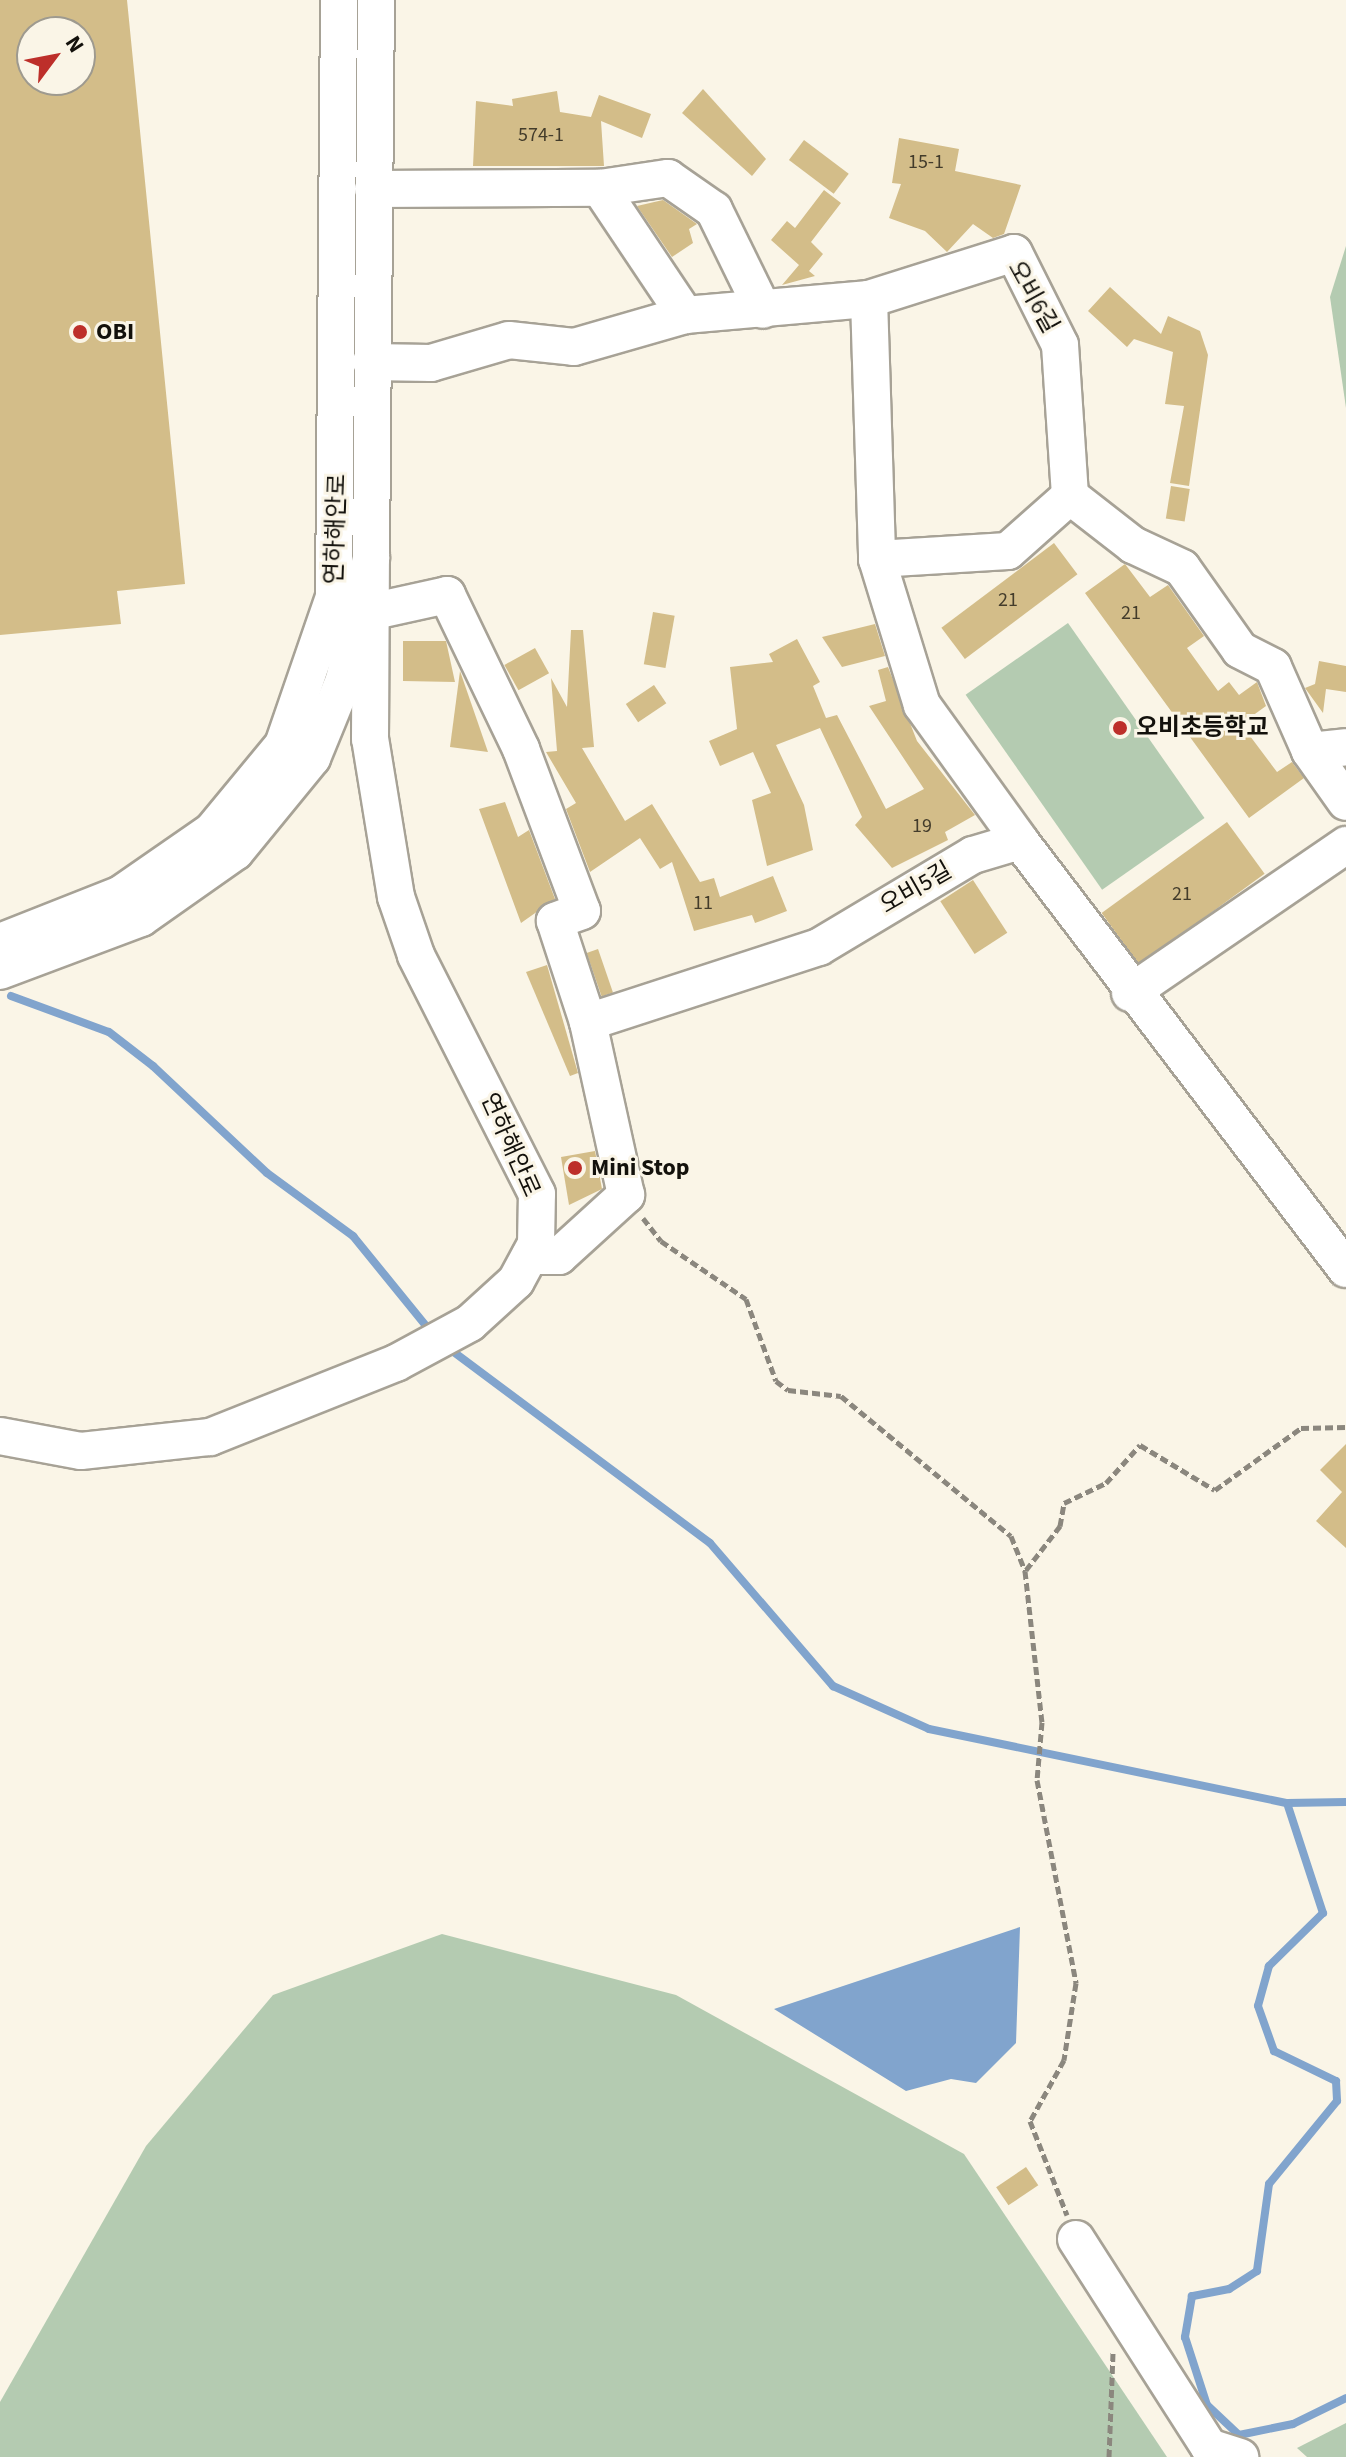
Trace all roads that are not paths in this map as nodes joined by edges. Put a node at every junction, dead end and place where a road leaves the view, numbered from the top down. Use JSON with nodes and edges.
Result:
{"nodes":[{"id":1,"x":339,"y":0,"type":"edge"},
{"id":2,"x":376,"y":0,"type":"edge"},
{"id":3,"x":600,"y":188,"type":"junction"},
{"id":4,"x":373,"y":189,"type":"junction"},
{"id":5,"x":869,"y":299,"type":"junction"},
{"id":6,"x":763,"y":310,"type":"junction"},
{"id":7,"x":685,"y":315,"type":"junction"},
{"id":8,"x":371,"y":362,"type":"junction"},
{"id":9,"x":1070,"y":496,"type":"junction"},
{"id":10,"x":371,"y":558,"type":"junction"},
{"id":11,"x":877,"y":559,"type":"junction"},
{"id":12,"x":370,"y":612,"type":"junction"},
{"id":13,"x":1346,"y":747,"type":"edge"},
{"id":14,"x":1310,"y":751,"type":"junction"},
{"id":15,"x":1346,"y":802,"type":"edge"},
{"id":16,"x":1020,"y":841,"type":"junction"},
{"id":17,"x":1346,"y":845,"type":"edge"},
{"id":18,"x":0,"y":942,"type":"edge"},
{"id":19,"x":0,"y":971,"type":"edge"},
{"id":20,"x":1130,"y":993,"type":"junction"},
{"id":21,"x":588,"y":1022,"type":"junction"},
{"id":22,"x":530,"y":1256,"type":"junction"},
{"id":23,"x":1346,"y":1269,"type":"edge"},
{"id":24,"x":0,"y":1436,"type":"edge"},
{"id":25,"x":1076,"y":2239,"type":"road end"},
{"id":26,"x":1240,"y":2457,"type":"edge"}],
"edges":[{"from":1,"to":18,"type":"street","name":"연하해안로"},
{"from":2,"to":4,"type":"street","name":"연하해안로"},
{"from":3,"to":4,"type":"street"},
{"from":3,"to":6,"type":"street"},
{"from":3,"to":7,"type":"street"},
{"from":4,"to":8,"type":"street","name":"연하해안로"},
{"from":5,"to":6,"type":"street","name":"오비6길"},
{"from":5,"to":9,"type":"street","name":"오비6길"},
{"from":5,"to":11,"type":"street"},
{"from":6,"to":7,"type":"street","name":"오비6길"},
{"from":7,"to":8,"type":"street","name":"오비6길"},
{"from":8,"to":10,"type":"street","name":"연하해안로"},
{"from":9,"to":11,"type":"street"},
{"from":9,"to":14,"type":"street"},
{"from":10,"to":12,"type":"street","name":"연하해안로"},
{"from":10,"to":19,"type":"street","name":"연하해안로"},
{"from":11,"to":16,"type":"street"},
{"from":12,"to":21,"type":"street"},
{"from":12,"to":22,"type":"street","name":"연하해안로"},
{"from":13,"to":14,"type":"street"},
{"from":14,"to":15,"type":"street"},
{"from":16,"to":20,"type":"street"},
{"from":16,"to":21,"type":"street","name":"오비5길"},
{"from":17,"to":20,"type":"street"},
{"from":20,"to":23,"type":"street"},
{"from":21,"to":22,"type":"street"},
{"from":22,"to":24,"type":"street","name":"연하해안로"},
{"from":25,"to":26,"type":"street"}]}
